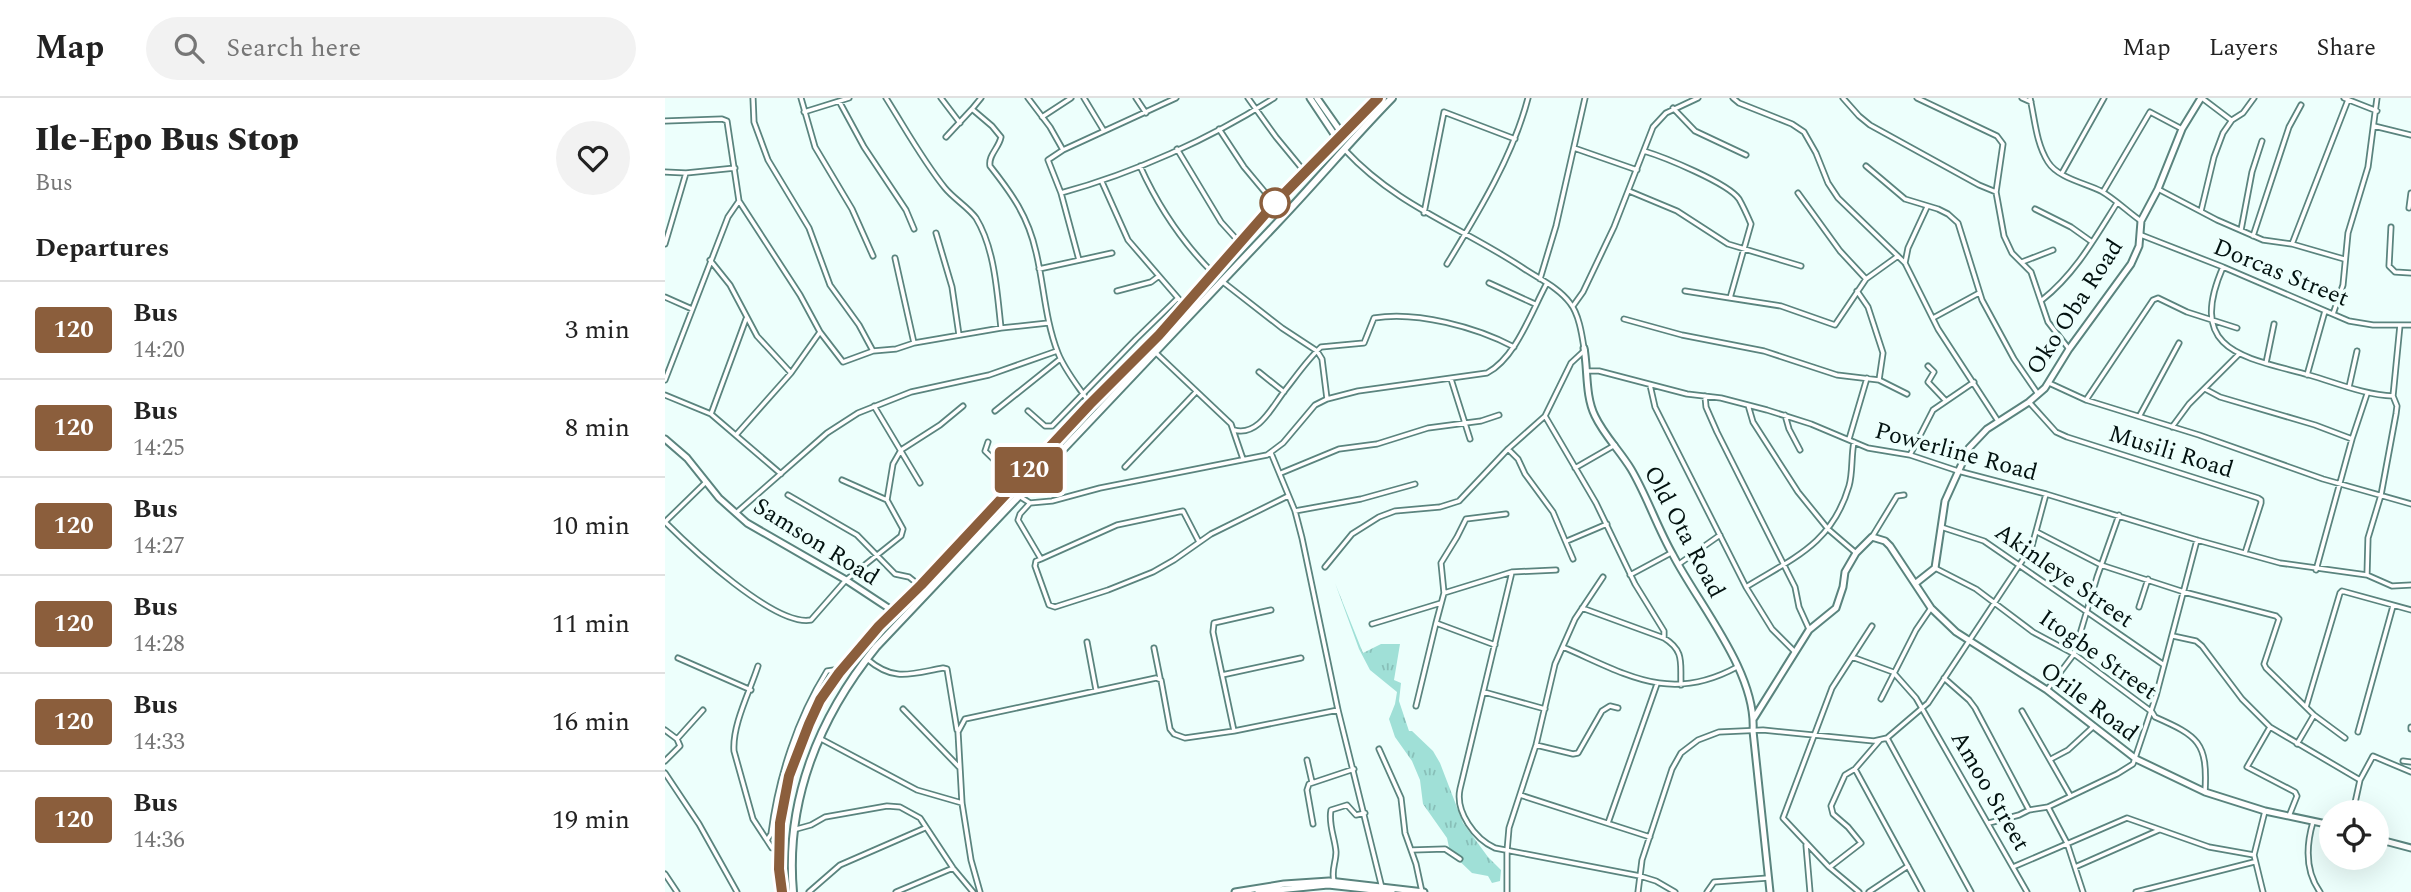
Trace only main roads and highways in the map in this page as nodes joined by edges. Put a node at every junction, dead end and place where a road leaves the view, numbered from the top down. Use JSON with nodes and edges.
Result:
{"nodes":[{"id":1,"x":1378,"y":98,"type":"edge"},
{"id":2,"x":1392,"y":98,"type":"edge"},
{"id":3,"x":1161,"y":338,"type":"junction"},
{"id":4,"x":782,"y":892,"type":"edge"},
{"id":5,"x":793,"y":892,"type":"edge"}],
"edges":[{"from":1,"to":3,"type":"highway"},
{"from":2,"to":3,"type":"highway"},
{"from":3,"to":4,"type":"highway"},
{"from":3,"to":5,"type":"highway"}]}
